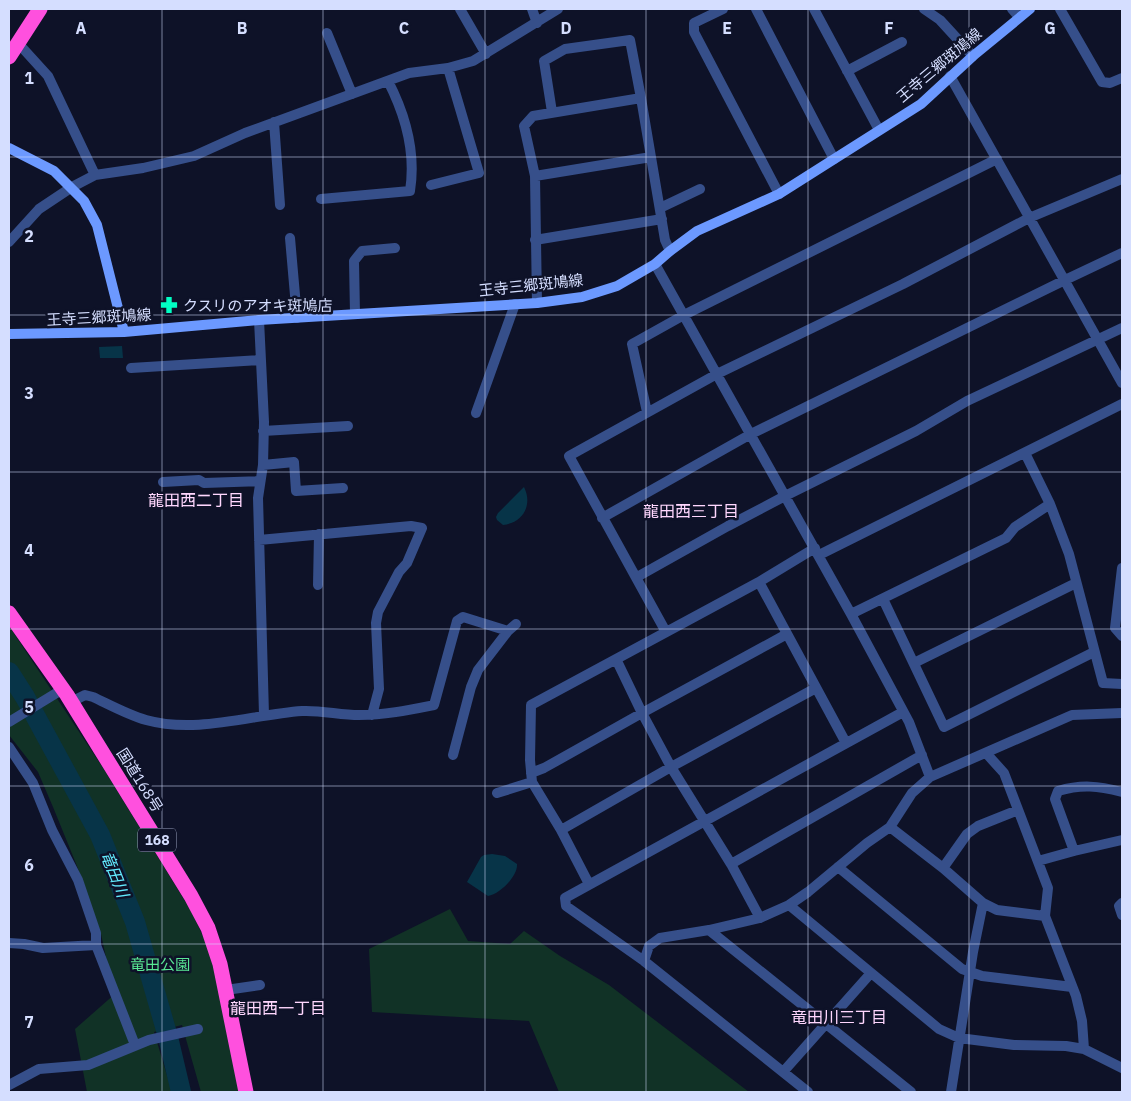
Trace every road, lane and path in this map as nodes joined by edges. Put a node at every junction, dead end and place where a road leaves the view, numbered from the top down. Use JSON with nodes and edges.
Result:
{"nodes":[{"id":1,"x":40,"y":9,"type":"edge"},
{"id":2,"x":460,"y":9,"type":"edge"},
{"id":3,"x":532,"y":9,"type":"edge"},
{"id":4,"x":558,"y":9,"type":"edge"},
{"id":5,"x":723,"y":9,"type":"edge"},
{"id":6,"x":756,"y":9,"type":"edge"},
{"id":7,"x":814,"y":9,"type":"edge"},
{"id":8,"x":924,"y":9,"type":"edge"},
{"id":9,"x":1030,"y":9,"type":"edge"},
{"id":10,"x":1060,"y":9,"type":"edge"},
{"id":11,"x":1015,"y":13,"type":"edge"},
{"id":12,"x":537,"y":23,"type":"junction"},
{"id":13,"x":327,"y":33,"type":"dead end"},
{"id":14,"x":902,"y":42,"type":"dead end"},
{"id":15,"x":18,"y":43,"type":"junction"},
{"id":16,"x":486,"y":54,"type":"junction"},
{"id":17,"x":973,"y":56,"type":"junction"},
{"id":18,"x":9,"y":57,"type":"edge"},
{"id":19,"x":448,"y":68,"type":"junction"},
{"id":20,"x":847,"y":71,"type":"junction"},
{"id":21,"x":950,"y":76,"type":"junction"},
{"id":22,"x":1122,"y":78,"type":"edge"},
{"id":23,"x":388,"y":81,"type":"junction"},
{"id":24,"x":352,"y":94,"type":"junction"},
{"id":25,"x":640,"y":98,"type":"junction"},
{"id":26,"x":552,"y":112,"type":"junction"},
{"id":27,"x":274,"y":122,"type":"junction"},
{"id":28,"x":879,"y":130,"type":"junction"},
{"id":29,"x":9,"y":148,"type":"edge"},
{"id":30,"x":651,"y":157,"type":"junction"},
{"id":31,"x":834,"y":159,"type":"junction"},
{"id":32,"x":996,"y":159,"type":"junction"},
{"id":33,"x":94,"y":176,"type":"junction"},
{"id":34,"x":535,"y":176,"type":"junction"},
{"id":35,"x":1122,"y":179,"type":"edge"},
{"id":36,"x":431,"y":185,"type":"dead end"},
{"id":37,"x":72,"y":187,"type":"junction"},
{"id":38,"x":700,"y":189,"type":"dead end"},
{"id":39,"x":778,"y":194,"type":"junction"},
{"id":40,"x":321,"y":199,"type":"dead end"},
{"id":41,"x":280,"y":205,"type":"dead end"},
{"id":42,"x":660,"y":208,"type":"junction"},
{"id":43,"x":1030,"y":218,"type":"junction"},
{"id":44,"x":662,"y":219,"type":"junction"},
{"id":45,"x":290,"y":238,"type":"dead end"},
{"id":46,"x":535,"y":240,"type":"junction"},
{"id":47,"x":9,"y":242,"type":"edge"},
{"id":48,"x":396,"y":248,"type":"dead end"},
{"id":49,"x":670,"y":251,"type":"junction"},
{"id":50,"x":1122,"y":253,"type":"edge"},
{"id":51,"x":655,"y":264,"type":"junction"},
{"id":52,"x":1065,"y":280,"type":"junction"},
{"id":53,"x":537,"y":303,"type":"junction"},
{"id":54,"x":515,"y":304,"type":"junction"},
{"id":55,"x":355,"y":314,"type":"junction"},
{"id":56,"x":684,"y":315,"type":"junction"},
{"id":57,"x":297,"y":318,"type":"junction"},
{"id":58,"x":259,"y":320,"type":"junction"},
{"id":59,"x":1122,"y":328,"type":"edge"},
{"id":60,"x":124,"y":332,"type":"junction"},
{"id":61,"x":9,"y":334,"type":"edge"},
{"id":62,"x":1098,"y":338,"type":"junction"},
{"id":63,"x":260,"y":360,"type":"junction"},
{"id":64,"x":131,"y":368,"type":"dead end"},
{"id":65,"x":717,"y":374,"type":"junction"},
{"id":66,"x":1122,"y":383,"type":"edge"},
{"id":67,"x":1122,"y":404,"type":"edge"},
{"id":68,"x":647,"y":412,"type":"junction"},
{"id":69,"x":476,"y":413,"type":"dead end"},
{"id":70,"x":348,"y":426,"type":"dead end"},
{"id":71,"x":263,"y":431,"type":"junction"},
{"id":72,"x":751,"y":434,"type":"junction"},
{"id":73,"x":1024,"y":453,"type":"junction"},
{"id":74,"x":263,"y":464,"type":"junction"},
{"id":75,"x":260,"y":481,"type":"junction"},
{"id":76,"x":163,"y":482,"type":"dead end"},
{"id":77,"x":343,"y":488,"type":"dead end"},
{"id":78,"x":785,"y":496,"type":"junction"},
{"id":79,"x":1050,"y":504,"type":"junction"},
{"id":80,"x":602,"y":518,"type":"junction"},
{"id":81,"x":319,"y":534,"type":"junction"},
{"id":82,"x":259,"y":540,"type":"junction"},
{"id":83,"x":817,"y":551,"type":"junction"},
{"id":84,"x":1122,"y":568,"type":"edge"},
{"id":85,"x":636,"y":577,"type":"junction"},
{"id":86,"x":759,"y":582,"type":"junction"},
{"id":87,"x":1076,"y":583,"type":"junction"},
{"id":88,"x":318,"y":585,"type":"dead end"},
{"id":89,"x":883,"y":599,"type":"junction"},
{"id":90,"x":9,"y":614,"type":"edge"},
{"id":91,"x":851,"y":614,"type":"junction"},
{"id":92,"x":666,"y":632,"type":"junction"},
{"id":93,"x":786,"y":634,"type":"junction"},
{"id":94,"x":1122,"y":636,"type":"edge"},
{"id":95,"x":1094,"y":652,"type":"junction"},
{"id":96,"x":616,"y":659,"type":"junction"},
{"id":97,"x":914,"y":663,"type":"junction"},
{"id":98,"x":1122,"y":684,"type":"edge"},
{"id":99,"x":816,"y":688,"type":"junction"},
{"id":100,"x":64,"y":694,"type":"junction"},
{"id":101,"x":642,"y":712,"type":"junction"},
{"id":102,"x":903,"y":712,"type":"junction"},
{"id":103,"x":1122,"y":713,"type":"edge"},
{"id":104,"x":264,"y":715,"type":"junction"},
{"id":105,"x":372,"y":715,"type":"junction"},
{"id":106,"x":10,"y":722,"type":"edge"},
{"id":107,"x":846,"y":743,"type":"junction"},
{"id":108,"x":9,"y":746,"type":"edge"},
{"id":109,"x":986,"y":753,"type":"junction"},
{"id":110,"x":453,"y":755,"type":"dead end"},
{"id":111,"x":922,"y":755,"type":"junction"},
{"id":112,"x":671,"y":767,"type":"junction"},
{"id":113,"x":930,"y":777,"type":"junction"},
{"id":114,"x":532,"y":778,"type":"junction"},
{"id":115,"x":1122,"y":792,"type":"edge"},
{"id":116,"x":496,"y":793,"type":"dead end"},
{"id":117,"x":1018,"y":810,"type":"junction"},
{"id":118,"x":703,"y":821,"type":"junction"},
{"id":119,"x":890,"y":827,"type":"junction"},
{"id":120,"x":561,"y":830,"type":"junction"},
{"id":121,"x":1122,"y":840,"type":"edge"},
{"id":122,"x":1074,"y":851,"type":"junction"},
{"id":123,"x":1038,"y":861,"type":"junction"},
{"id":124,"x":731,"y":864,"type":"junction"},
{"id":125,"x":838,"y":867,"type":"junction"},
{"id":126,"x":943,"y":868,"type":"junction"},
{"id":127,"x":589,"y":884,"type":"junction"},
{"id":128,"x":983,"y":903,"type":"junction"},
{"id":129,"x":1122,"y":903,"type":"edge"},
{"id":130,"x":789,"y":905,"type":"junction"},
{"id":131,"x":1122,"y":915,"type":"edge"},
{"id":132,"x":1045,"y":916,"type":"junction"},
{"id":133,"x":760,"y":918,"type":"junction"},
{"id":134,"x":709,"y":930,"type":"junction"},
{"id":135,"x":9,"y":943,"type":"edge"},
{"id":136,"x":96,"y":945,"type":"junction"},
{"id":137,"x":644,"y":961,"type":"junction"},
{"id":138,"x":871,"y":972,"type":"junction"},
{"id":139,"x":970,"y":972,"type":"junction"},
{"id":140,"x":260,"y":985,"type":"dead end"},
{"id":141,"x":1072,"y":986,"type":"junction"},
{"id":142,"x":226,"y":990,"type":"junction"},
{"id":143,"x":825,"y":1024,"type":"junction"},
{"id":144,"x":198,"y":1029,"type":"dead end"},
{"id":145,"x":959,"y":1038,"type":"junction"},
{"id":146,"x":135,"y":1045,"type":"junction"},
{"id":147,"x":1084,"y":1048,"type":"junction"},
{"id":148,"x":1122,"y":1068,"type":"edge"},
{"id":149,"x":784,"y":1072,"type":"junction"},
{"id":150,"x":9,"y":1085,"type":"edge"},
{"id":151,"x":246,"y":1092,"type":"edge"},
{"id":152,"x":808,"y":1092,"type":"edge"},
{"id":153,"x":910,"y":1092,"type":"edge"},
{"id":154,"x":951,"y":1092,"type":"edge"}],
"edges":[{"from":1,"to":15,"type":"highway"},
{"from":2,"to":16,"type":"street"},
{"from":3,"to":12,"type":"street"},
{"from":4,"to":12,"type":"street"},
{"from":5,"to":39,"type":"street"},
{"from":6,"to":31,"type":"street"},
{"from":7,"to":20,"type":"street"},
{"from":8,"to":17,"type":"street"},
{"from":9,"to":11,"type":"main road","name":"王寺三郷斑鳩線"},
{"from":10,"to":22,"type":"street"},
{"from":11,"to":17,"type":"main road","name":"王寺三郷斑鳩線"},
{"from":12,"to":16,"type":"street"},
{"from":13,"to":24,"type":"street"},
{"from":14,"to":20,"type":"street"},
{"from":15,"to":18,"type":"highway"},
{"from":15,"to":33,"type":"street"},
{"from":16,"to":19,"type":"street"},
{"from":17,"to":21,"type":"main road","name":"王寺三郷斑鳩線"},
{"from":19,"to":23,"type":"street"},
{"from":19,"to":36,"type":"street"},
{"from":20,"to":28,"type":"street"},
{"from":21,"to":28,"type":"main road","name":"王寺三郷斑鳩線"},
{"from":21,"to":32,"type":"street"},
{"from":23,"to":24,"type":"street"},
{"from":23,"to":40,"type":"street"},
{"from":24,"to":27,"type":"street"},
{"from":25,"to":26,"type":"street"},
{"from":25,"to":26,"type":"street"},
{"from":25,"to":30,"type":"street"},
{"from":26,"to":34,"type":"street"},
{"from":27,"to":33,"type":"street"},
{"from":27,"to":41,"type":"street"},
{"from":28,"to":31,"type":"main road","name":"王寺三郷斑鳩線"},
{"from":29,"to":37,"type":"main road"},
{"from":30,"to":34,"type":"street"},
{"from":30,"to":42,"type":"street"},
{"from":31,"to":39,"type":"main road","name":"王寺三郷斑鳩線"},
{"from":32,"to":43,"type":"street"},
{"from":32,"to":56,"type":"street"},
{"from":33,"to":37,"type":"street"},
{"from":34,"to":46,"type":"street"},
{"from":35,"to":43,"type":"street"},
{"from":37,"to":47,"type":"street"},
{"from":37,"to":60,"type":"main road"},
{"from":38,"to":42,"type":"street"},
{"from":39,"to":49,"type":"main road","name":"王寺三郷斑鳩線"},
{"from":42,"to":44,"type":"street"},
{"from":43,"to":52,"type":"street"},
{"from":43,"to":65,"type":"street"},
{"from":44,"to":46,"type":"street"},
{"from":44,"to":49,"type":"street"},
{"from":45,"to":57,"type":"street"},
{"from":46,"to":53,"type":"street"},
{"from":48,"to":55,"type":"street"},
{"from":49,"to":51,"type":"main road","name":"王寺三郷斑鳩線"},
{"from":50,"to":52,"type":"street"},
{"from":51,"to":53,"type":"main road","name":"王寺三郷斑鳩線"},
{"from":51,"to":56,"type":"street"},
{"from":52,"to":62,"type":"street"},
{"from":52,"to":72,"type":"street"},
{"from":53,"to":54,"type":"main road","name":"王寺三郷斑鳩線"},
{"from":54,"to":55,"type":"main road","name":"王寺三郷斑鳩線"},
{"from":54,"to":69,"type":"street"},
{"from":55,"to":57,"type":"main road","name":"王寺三郷斑鳩線"},
{"from":56,"to":65,"type":"street"},
{"from":56,"to":68,"type":"street"},
{"from":57,"to":58,"type":"main road","name":"王寺三郷斑鳩線"},
{"from":58,"to":60,"type":"main road","name":"王寺三郷斑鳩線"},
{"from":58,"to":63,"type":"street"},
{"from":59,"to":62,"type":"street"},
{"from":60,"to":61,"type":"main road","name":"王寺三郷斑鳩線"},
{"from":62,"to":66,"type":"street"},
{"from":62,"to":78,"type":"street"},
{"from":63,"to":64,"type":"street"},
{"from":63,"to":71,"type":"street"},
{"from":65,"to":68,"type":"street"},
{"from":65,"to":72,"type":"street"},
{"from":67,"to":73,"type":"street"},
{"from":68,"to":80,"type":"street"},
{"from":70,"to":71,"type":"street"},
{"from":71,"to":74,"type":"street"},
{"from":72,"to":78,"type":"street"},
{"from":72,"to":80,"type":"street"},
{"from":73,"to":79,"type":"street"},
{"from":73,"to":83,"type":"street"},
{"from":74,"to":75,"type":"street"},
{"from":74,"to":77,"type":"street"},
{"from":75,"to":76,"type":"street"},
{"from":75,"to":82,"type":"street"},
{"from":78,"to":83,"type":"street"},
{"from":78,"to":85,"type":"street"},
{"from":79,"to":87,"type":"street"},
{"from":79,"to":89,"type":"street"},
{"from":80,"to":85,"type":"street"},
{"from":81,"to":82,"type":"street"},
{"from":81,"to":88,"type":"street"},
{"from":81,"to":105,"type":"street"},
{"from":82,"to":104,"type":"street"},
{"from":83,"to":86,"type":"street"},
{"from":83,"to":91,"type":"street"},
{"from":84,"to":94,"type":"street"},
{"from":85,"to":92,"type":"street"},
{"from":86,"to":92,"type":"street"},
{"from":86,"to":93,"type":"street"},
{"from":87,"to":95,"type":"street"},
{"from":87,"to":97,"type":"street"},
{"from":89,"to":91,"type":"street"},
{"from":89,"to":97,"type":"street"},
{"from":90,"to":100,"type":"highway","name":"国道168号","number":"168"},
{"from":91,"to":102,"type":"street"},
{"from":92,"to":96,"type":"street"},
{"from":93,"to":99,"type":"street"},
{"from":93,"to":101,"type":"street"},
{"from":95,"to":97,"type":"street"},
{"from":95,"to":98,"type":"street"},
{"from":96,"to":101,"type":"street"},
{"from":96,"to":114,"type":"street"},
{"from":99,"to":107,"type":"street"},
{"from":99,"to":112,"type":"street"},
{"from":100,"to":104,"type":"street"},
{"from":100,"to":106,"type":"street"},
{"from":100,"to":142,"type":"highway","name":"国道168号","number":"168"},
{"from":101,"to":112,"type":"street"},
{"from":101,"to":114,"type":"street"},
{"from":102,"to":107,"type":"street"},
{"from":102,"to":111,"type":"street"},
{"from":103,"to":109,"type":"street"},
{"from":104,"to":105,"type":"street"},
{"from":105,"to":110,"type":"street"},
{"from":107,"to":118,"type":"street"},
{"from":108,"to":136,"type":"street"},
{"from":109,"to":113,"type":"street"},
{"from":109,"to":117,"type":"street"},
{"from":111,"to":113,"type":"street"},
{"from":111,"to":124,"type":"street"},
{"from":112,"to":118,"type":"street"},
{"from":112,"to":120,"type":"street"},
{"from":113,"to":119,"type":"street"},
{"from":114,"to":116,"type":"street"},
{"from":114,"to":120,"type":"street"},
{"from":115,"to":122,"type":"street"},
{"from":117,"to":123,"type":"street"},
{"from":117,"to":126,"type":"street"},
{"from":118,"to":124,"type":"street"},
{"from":118,"to":127,"type":"street"},
{"from":119,"to":125,"type":"street"},
{"from":119,"to":126,"type":"street"},
{"from":120,"to":127,"type":"street"},
{"from":121,"to":122,"type":"street"},
{"from":122,"to":123,"type":"street"},
{"from":123,"to":132,"type":"street"},
{"from":124,"to":133,"type":"street"},
{"from":125,"to":130,"type":"street"},
{"from":125,"to":139,"type":"street"},
{"from":126,"to":128,"type":"street"},
{"from":127,"to":137,"type":"street"},
{"from":128,"to":132,"type":"street"},
{"from":128,"to":139,"type":"street"},
{"from":129,"to":131,"type":"street"},
{"from":130,"to":133,"type":"street"},
{"from":130,"to":138,"type":"street"},
{"from":132,"to":141,"type":"street"},
{"from":133,"to":134,"type":"street"},
{"from":134,"to":137,"type":"street"},
{"from":134,"to":143,"type":"street"},
{"from":135,"to":136,"type":"street"},
{"from":136,"to":146,"type":"street"},
{"from":137,"to":149,"type":"street"},
{"from":138,"to":143,"type":"street"},
{"from":138,"to":145,"type":"street"},
{"from":139,"to":141,"type":"street"},
{"from":139,"to":145,"type":"street"},
{"from":140,"to":142,"type":"street"},
{"from":141,"to":147,"type":"street"},
{"from":142,"to":151,"type":"highway","name":"国道168号","number":"168"},
{"from":143,"to":149,"type":"street"},
{"from":143,"to":153,"type":"street"},
{"from":144,"to":146,"type":"street"},
{"from":145,"to":147,"type":"street"},
{"from":145,"to":154,"type":"street"},
{"from":146,"to":150,"type":"street"},
{"from":147,"to":148,"type":"street"},
{"from":149,"to":152,"type":"street"}]}
